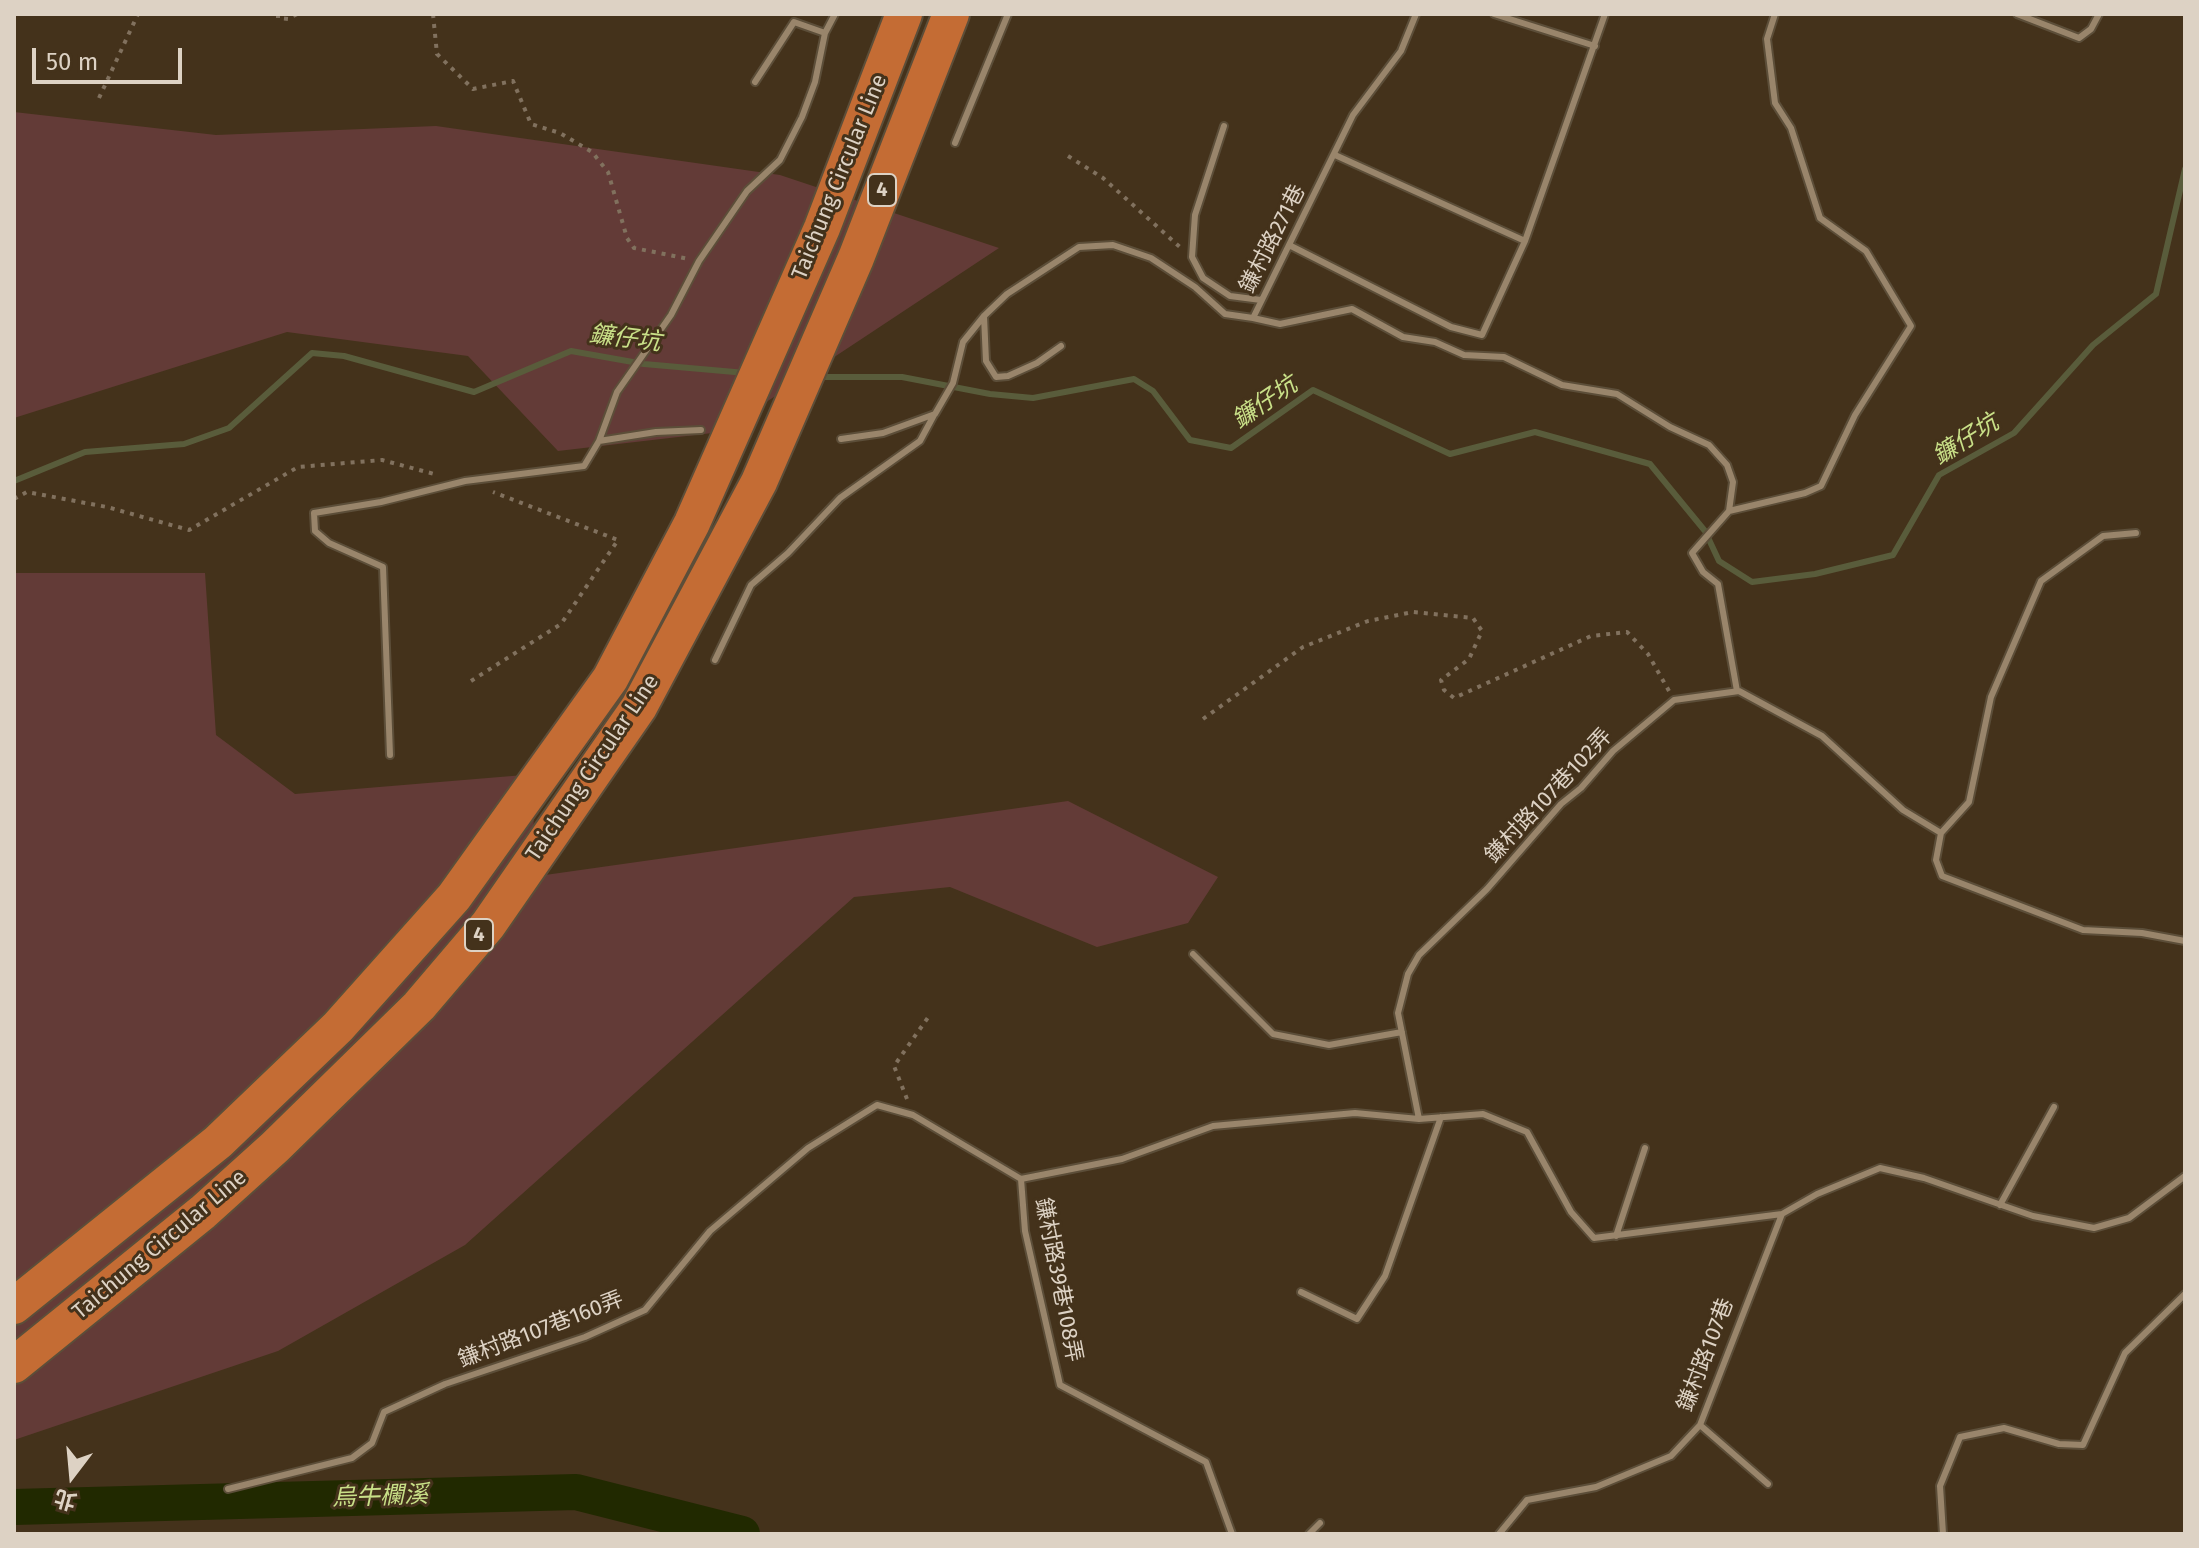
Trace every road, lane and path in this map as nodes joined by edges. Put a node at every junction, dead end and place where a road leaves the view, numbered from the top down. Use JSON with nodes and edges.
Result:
{"nodes":[{"id":1,"x":138,"y":14,"type":"edge"},
{"id":2,"x":278,"y":14,"type":"edge"},
{"id":3,"x":297,"y":14,"type":"edge"},
{"id":4,"x":433,"y":14,"type":"edge"},
{"id":5,"x":835,"y":14,"type":"edge"},
{"id":6,"x":904,"y":14,"type":"edge"},
{"id":7,"x":951,"y":14,"type":"edge"},
{"id":8,"x":1008,"y":14,"type":"edge"},
{"id":9,"x":1416,"y":14,"type":"edge"},
{"id":10,"x":1494,"y":14,"type":"edge"},
{"id":11,"x":1605,"y":14,"type":"edge"},
{"id":12,"x":1775,"y":14,"type":"edge"},
{"id":13,"x":2017,"y":14,"type":"edge"},
{"id":14,"x":2099,"y":14,"type":"edge"},
{"id":15,"x":825,"y":33,"type":"junction"},
{"id":16,"x":1595,"y":46,"type":"junction"},
{"id":17,"x":755,"y":82,"type":"dead end"},
{"id":18,"x":99,"y":98,"type":"dead end"},
{"id":19,"x":1224,"y":126,"type":"dead end"},
{"id":20,"x":955,"y":143,"type":"dead end"},
{"id":21,"x":1335,"y":155,"type":"junction"},
{"id":22,"x":1068,"y":156,"type":"dead end"},
{"id":23,"x":1525,"y":241,"type":"junction"},
{"id":24,"x":1289,"y":245,"type":"junction"},
{"id":25,"x":1192,"y":257,"type":"junction"},
{"id":26,"x":699,"y":261,"type":"junction"},
{"id":27,"x":1261,"y":300,"type":"junction"},
{"id":28,"x":984,"y":316,"type":"junction"},
{"id":29,"x":1253,"y":318,"type":"junction"},
{"id":30,"x":1061,"y":346,"type":"dead end"},
{"id":31,"x":935,"y":414,"type":"junction"},
{"id":32,"x":701,"y":430,"type":"dead end"},
{"id":33,"x":841,"y":439,"type":"dead end"},
{"id":34,"x":599,"y":441,"type":"junction"},
{"id":35,"x":465,"y":481,"type":"junction"},
{"id":36,"x":14,"y":499,"type":"edge"},
{"id":37,"x":1729,"y":511,"type":"junction"},
{"id":38,"x":2136,"y":533,"type":"dead end"},
{"id":39,"x":715,"y":660,"type":"dead end"},
{"id":40,"x":471,"y":681,"type":"dead end"},
{"id":41,"x":1737,"y":691,"type":"junction"},
{"id":42,"x":1674,"y":700,"type":"junction"},
{"id":43,"x":1203,"y":719,"type":"dead end"},
{"id":44,"x":390,"y":755,"type":"dead end"},
{"id":45,"x":1941,"y":833,"type":"junction"},
{"id":46,"x":2185,"y":941,"type":"edge"},
{"id":47,"x":1193,"y":954,"type":"dead end"},
{"id":48,"x":929,"y":1016,"type":"dead end"},
{"id":49,"x":1402,"y":1032,"type":"junction"},
{"id":50,"x":2054,"y":1107,"type":"dead end"},
{"id":51,"x":913,"y":1115,"type":"junction"},
{"id":52,"x":1441,"y":1117,"type":"junction"},
{"id":53,"x":1419,"y":1119,"type":"junction"},
{"id":54,"x":1645,"y":1148,"type":"dead end"},
{"id":55,"x":2185,"y":1176,"type":"edge"},
{"id":56,"x":1021,"y":1179,"type":"junction"},
{"id":57,"x":2000,"y":1205,"type":"junction"},
{"id":58,"x":1782,"y":1214,"type":"junction"},
{"id":59,"x":1616,"y":1236,"type":"junction"},
{"id":60,"x":1301,"y":1292,"type":"dead end"},
{"id":61,"x":2185,"y":1294,"type":"edge"},
{"id":62,"x":14,"y":1306,"type":"edge"},
{"id":63,"x":14,"y":1365,"type":"edge"},
{"id":64,"x":1700,"y":1425,"type":"junction"},
{"id":65,"x":1768,"y":1484,"type":"dead end"},
{"id":66,"x":228,"y":1489,"type":"dead end"},
{"id":67,"x":1320,"y":1523,"type":"dead end"},
{"id":68,"x":1232,"y":1534,"type":"edge"},
{"id":69,"x":1309,"y":1534,"type":"edge"},
{"id":70,"x":1499,"y":1534,"type":"edge"},
{"id":71,"x":1943,"y":1534,"type":"edge"}],
"edges":[{"from":1,"to":18,"type":"path"},
{"from":2,"to":3,"type":"path"},
{"from":4,"to":26,"type":"path"},
{"from":5,"to":15,"type":"lane"},
{"from":6,"to":62,"type":"highway","name":"Taichung Circular Line","number":"4"},
{"from":7,"to":63,"type":"highway","name":"Taichung Circular Line","number":"4"},
{"from":8,"to":20,"type":"lane"},
{"from":9,"to":21,"type":"lane","name":"鎌村路271巷"},
{"from":10,"to":16,"type":"lane"},
{"from":11,"to":16,"type":"lane"},
{"from":12,"to":37,"type":"lane"},
{"from":13,"to":14,"type":"lane"},
{"from":15,"to":17,"type":"lane"},
{"from":15,"to":26,"type":"lane"},
{"from":16,"to":23,"type":"lane"},
{"from":19,"to":25,"type":"lane"},
{"from":21,"to":23,"type":"lane"},
{"from":21,"to":24,"type":"lane","name":"鎌村路271巷"},
{"from":22,"to":25,"type":"path"},
{"from":23,"to":24,"type":"lane"},
{"from":24,"to":27,"type":"lane","name":"鎌村路271巷"},
{"from":25,"to":27,"type":"lane"},
{"from":26,"to":34,"type":"lane"},
{"from":27,"to":29,"type":"lane","name":"鎌村路271巷"},
{"from":28,"to":29,"type":"lane","name":"鎌村路271巷"},
{"from":28,"to":30,"type":"lane"},
{"from":28,"to":31,"type":"lane","name":"鎌村路271巷"},
{"from":29,"to":37,"type":"lane"},
{"from":31,"to":33,"type":"lane"},
{"from":31,"to":39,"type":"lane","name":"鎌村路271巷"},
{"from":32,"to":34,"type":"lane"},
{"from":34,"to":35,"type":"lane"},
{"from":35,"to":36,"type":"path"},
{"from":35,"to":40,"type":"path"},
{"from":35,"to":44,"type":"lane"},
{"from":37,"to":41,"type":"lane"},
{"from":38,"to":45,"type":"lane"},
{"from":41,"to":42,"type":"lane"},
{"from":41,"to":45,"type":"lane"},
{"from":42,"to":43,"type":"path"},
{"from":42,"to":49,"type":"lane","name":"鎌村路107巷102弄"},
{"from":45,"to":46,"type":"lane"},
{"from":47,"to":49,"type":"lane"},
{"from":48,"to":51,"type":"path"},
{"from":49,"to":53,"type":"lane","name":"鎌村路107巷102弄"},
{"from":50,"to":57,"type":"lane"},
{"from":51,"to":56,"type":"lane","name":"鎌村路107巷160弄"},
{"from":51,"to":66,"type":"lane","name":"鎌村路107巷160弄"},
{"from":52,"to":53,"type":"lane"},
{"from":52,"to":59,"type":"lane"},
{"from":52,"to":60,"type":"lane"},
{"from":53,"to":56,"type":"lane"},
{"from":54,"to":59,"type":"lane"},
{"from":55,"to":57,"type":"lane"},
{"from":56,"to":68,"type":"lane","name":"鎌村路39巷108弄"},
{"from":57,"to":58,"type":"lane"},
{"from":58,"to":59,"type":"lane"},
{"from":58,"to":64,"type":"lane","name":"鎌村路107巷"},
{"from":61,"to":71,"type":"lane"},
{"from":64,"to":65,"type":"lane"},
{"from":64,"to":70,"type":"lane","name":"鎌村路107巷"},
{"from":67,"to":69,"type":"lane"}]}
